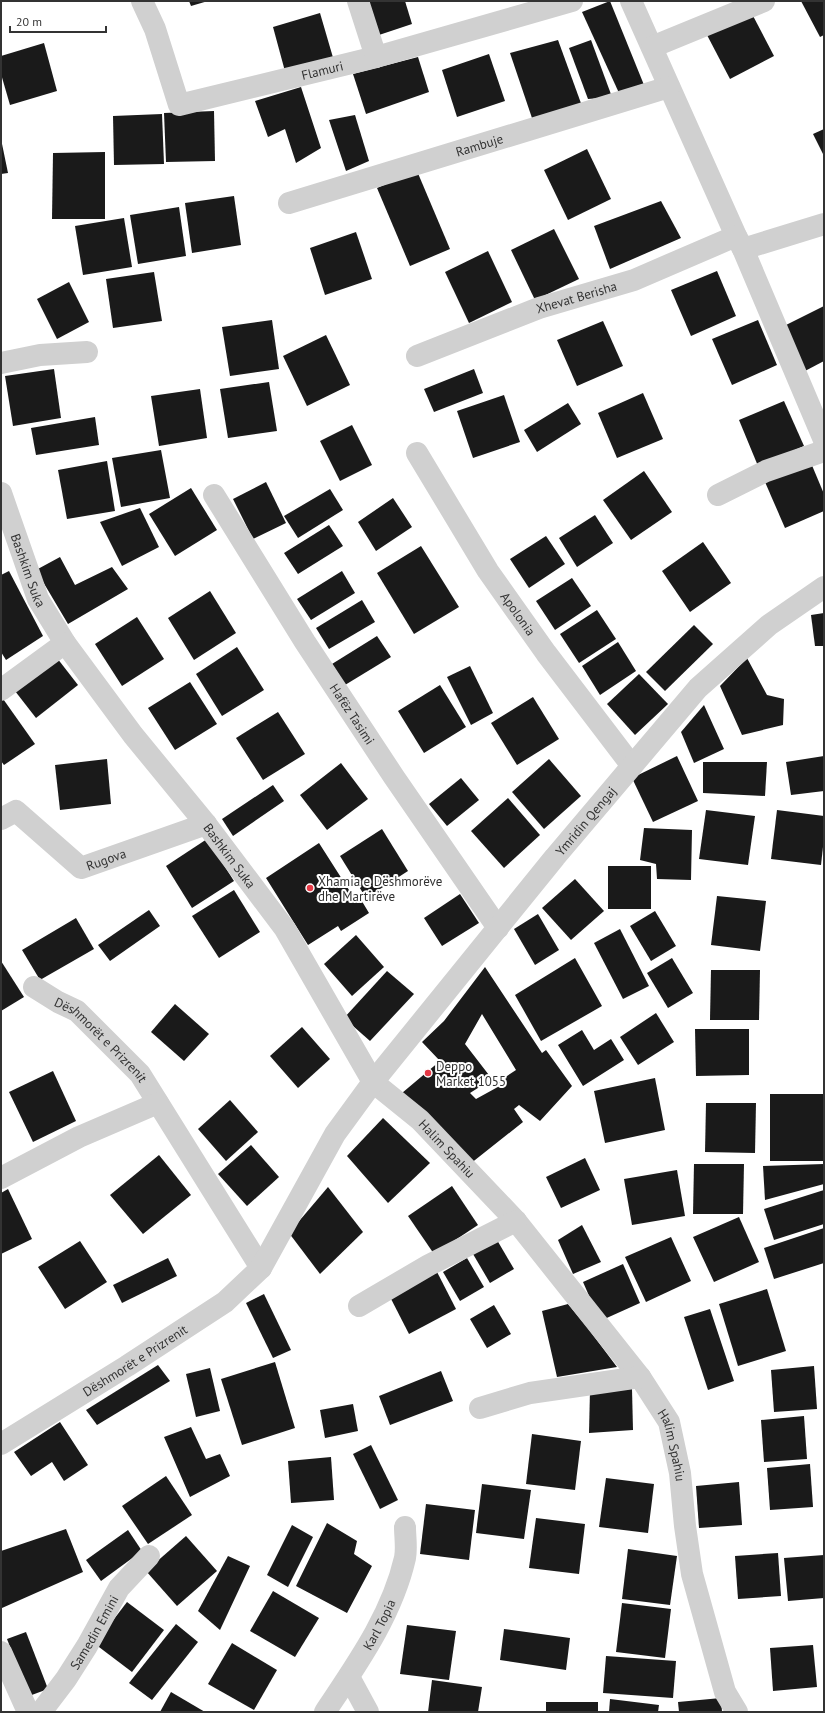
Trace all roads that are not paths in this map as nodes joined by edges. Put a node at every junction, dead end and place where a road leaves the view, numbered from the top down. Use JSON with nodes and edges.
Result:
{"nodes":[{"id":1,"x":142,"y":1,"type":"edge"},
{"id":2,"x":358,"y":1,"type":"edge"},
{"id":3,"x":572,"y":1,"type":"edge"},
{"id":4,"x":630,"y":1,"type":"edge"},
{"id":5,"x":764,"y":1,"type":"edge"},
{"id":6,"x":652,"y":47,"type":"junction"},
{"id":7,"x":376,"y":57,"type":"junction"},
{"id":8,"x":670,"y":87,"type":"junction"},
{"id":9,"x":289,"y":204,"type":"dead end"},
{"id":10,"x":824,"y":224,"type":"edge"},
{"id":11,"x":739,"y":242,"type":"junction"},
{"id":12,"x":87,"y":352,"type":"dead end"},
{"id":13,"x":417,"y":356,"type":"dead end"},
{"id":14,"x":1,"y":363,"type":"edge"},
{"id":15,"x":824,"y":440,"type":"edge"},
{"id":16,"x":824,"y":451,"type":"edge"},
{"id":17,"x":417,"y":453,"type":"dead end"},
{"id":18,"x":1,"y":493,"type":"edge"},
{"id":19,"x":214,"y":495,"type":"dead end"},
{"id":20,"x":718,"y":495,"type":"dead end"},
{"id":21,"x":824,"y":587,"type":"edge"},
{"id":22,"x":65,"y":643,"type":"junction"},
{"id":23,"x":1,"y":690,"type":"edge"},
{"id":24,"x":632,"y":766,"type":"junction"},
{"id":25,"x":1,"y":819,"type":"edge"},
{"id":26,"x":206,"y":824,"type":"junction"},
{"id":27,"x":498,"y":928,"type":"junction"},
{"id":28,"x":34,"y":987,"type":"dead end"},
{"id":29,"x":373,"y":1082,"type":"junction"},
{"id":30,"x":158,"y":1103,"type":"junction"},
{"id":31,"x":1,"y":1178,"type":"edge"},
{"id":32,"x":516,"y":1221,"type":"junction"},
{"id":33,"x":261,"y":1268,"type":"junction"},
{"id":34,"x":359,"y":1306,"type":"dead end"},
{"id":35,"x":640,"y":1377,"type":"junction"},
{"id":36,"x":480,"y":1408,"type":"dead end"},
{"id":37,"x":1,"y":1444,"type":"edge"},
{"id":38,"x":405,"y":1527,"type":"dead end"},
{"id":39,"x":149,"y":1556,"type":"dead end"},
{"id":40,"x":1,"y":1652,"type":"edge"},
{"id":41,"x":349,"y":1676,"type":"junction"},
{"id":42,"x":28,"y":1712,"type":"edge"},
{"id":43,"x":41,"y":1712,"type":"edge"},
{"id":44,"x":325,"y":1712,"type":"edge"},
{"id":45,"x":368,"y":1712,"type":"edge"},
{"id":46,"x":737,"y":1712,"type":"edge"}],
"edges":[{"from":1,"to":7,"type":"street","name":"Flamuri"},
{"from":2,"to":7,"type":"street"},
{"from":3,"to":7,"type":"street","name":"Flamuri"},
{"from":4,"to":6,"type":"street"},
{"from":5,"to":6,"type":"street"},
{"from":6,"to":8,"type":"street"},
{"from":8,"to":9,"type":"street","name":"Rambuje"},
{"from":8,"to":11,"type":"street"},
{"from":10,"to":11,"type":"street","name":"Xhevat Berisha"},
{"from":11,"to":13,"type":"street","name":"Xhevat Berisha"},
{"from":11,"to":15,"type":"street"},
{"from":12,"to":14,"type":"street"},
{"from":16,"to":20,"type":"street"},
{"from":17,"to":24,"type":"street","name":"Apolonia"},
{"from":18,"to":22,"type":"street","name":"Bashkim Suka"},
{"from":19,"to":27,"type":"street","name":"Hafëz Tasimi"},
{"from":21,"to":24,"type":"street","name":"Ymridin Qengaj"},
{"from":22,"to":23,"type":"street"},
{"from":22,"to":26,"type":"street","name":"Bashkim Suka"},
{"from":24,"to":27,"type":"street","name":"Ymridin Qengaj"},
{"from":25,"to":26,"type":"street","name":"Rugova"},
{"from":26,"to":29,"type":"street","name":"Bashkim Suka"},
{"from":27,"to":29,"type":"street","name":"Ymridin Qengaj"},
{"from":28,"to":30,"type":"street","name":"Dëshmorët e Prizrenit"},
{"from":29,"to":32,"type":"street","name":"Halim Spahiu"},
{"from":29,"to":33,"type":"street","name":"Dëshmorët e Prizrenit"},
{"from":30,"to":31,"type":"street"},
{"from":30,"to":33,"type":"street","name":"Dëshmorët e Prizrenit"},
{"from":32,"to":34,"type":"street"},
{"from":32,"to":35,"type":"street","name":"Halim Spahiu"},
{"from":33,"to":37,"type":"street","name":"Dëshmorët e Prizrenit"},
{"from":35,"to":36,"type":"street"},
{"from":35,"to":46,"type":"street","name":"Halim Spahiu"},
{"from":38,"to":41,"type":"street","name":"Karl Topia"},
{"from":39,"to":43,"type":"street","name":"Samedin Emini"},
{"from":40,"to":42,"type":"street"},
{"from":41,"to":44,"type":"street","name":"Karl Topia"},
{"from":41,"to":45,"type":"street"}]}
